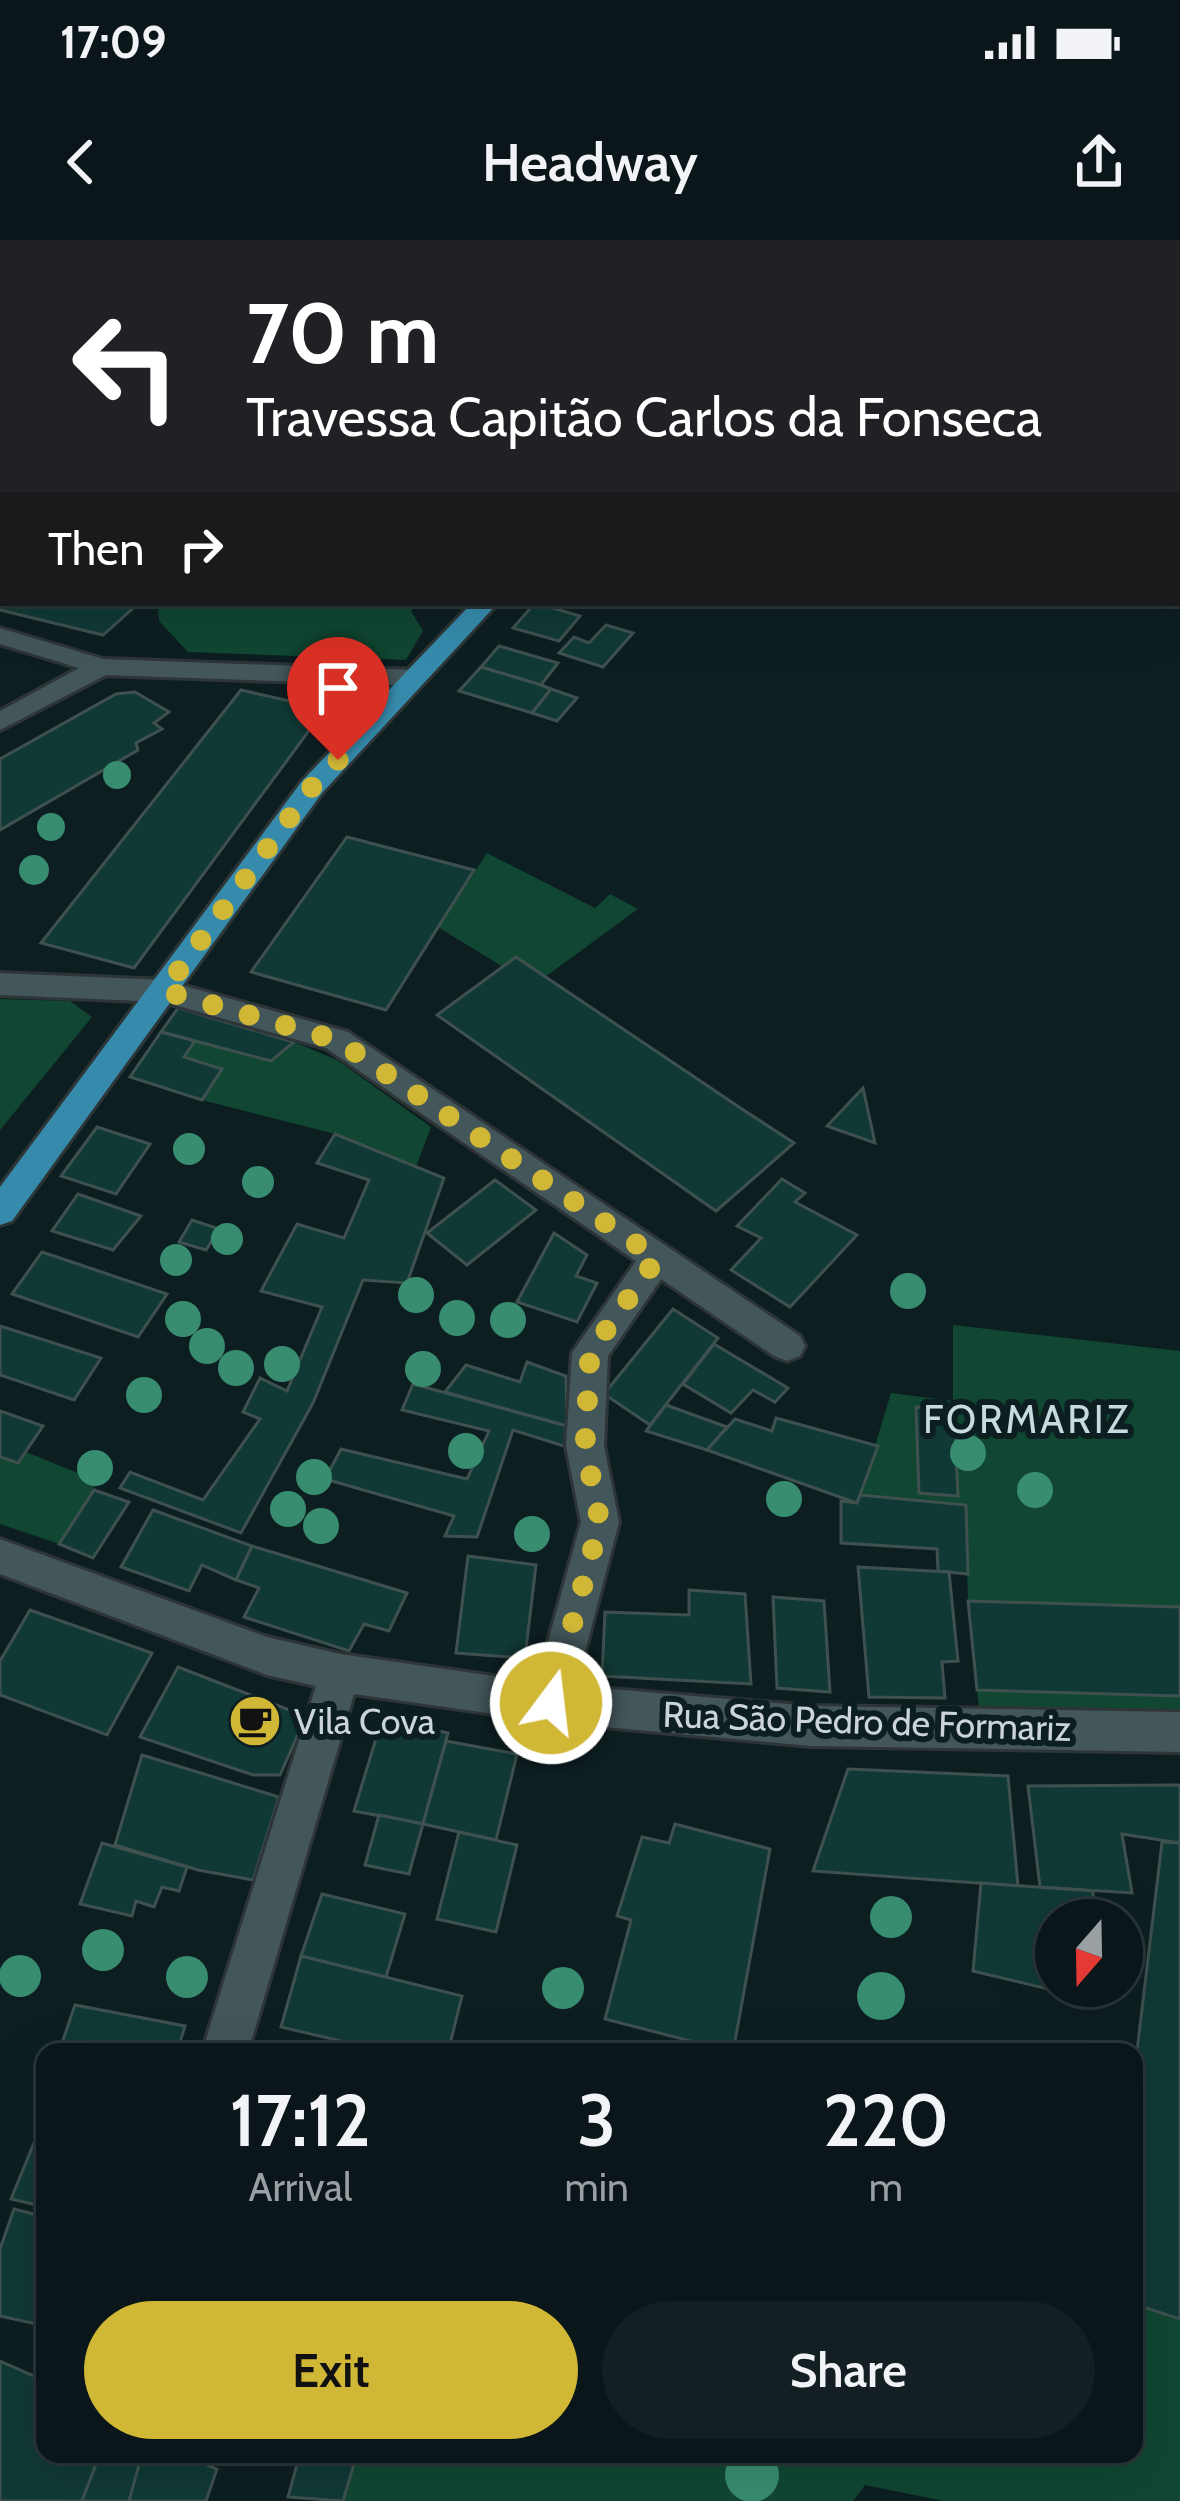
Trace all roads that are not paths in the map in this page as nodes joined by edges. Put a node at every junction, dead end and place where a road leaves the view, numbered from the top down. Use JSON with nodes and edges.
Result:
{"nodes":[{"id":1,"x":483,"y":606,"type":"edge"},
{"id":2,"x":0,"y":636,"type":"edge"},
{"id":3,"x":101,"y":667,"type":"junction"},
{"id":4,"x":415,"y":678,"type":"junction"},
{"id":5,"x":0,"y":722,"type":"edge"},
{"id":6,"x":0,"y":984,"type":"edge"},
{"id":7,"x":164,"y":991,"type":"junction"},
{"id":8,"x":0,"y":1212,"type":"edge"},
{"id":9,"x":657,"y":1258,"type":"junction"},
{"id":10,"x":787,"y":1346,"type":"dead end"},
{"id":11,"x":0,"y":1556,"type":"edge"},
{"id":12,"x":340,"y":1673,"type":"junction"},
{"id":13,"x":551,"y":1703,"type":"junction"},
{"id":14,"x":1180,"y":1732,"type":"edge"},
{"id":15,"x":228,"y":2043,"type":"edge"}],
"edges":[{"from":1,"to":4,"type":"main road"},
{"from":2,"to":3,"type":"street"},
{"from":3,"to":4,"type":"street"},
{"from":3,"to":5,"type":"street"},
{"from":4,"to":7,"type":"main road"},
{"from":6,"to":7,"type":"street"},
{"from":7,"to":8,"type":"main road"},
{"from":7,"to":9,"type":"street"},
{"from":9,"to":10,"type":"street"},
{"from":9,"to":13,"type":"street"},
{"from":11,"to":12,"type":"street","name":"Rua São Pedro de Formariz"},
{"from":12,"to":13,"type":"street","name":"Rua São Pedro de Formariz"},
{"from":12,"to":15,"type":"street"},
{"from":13,"to":14,"type":"street","name":"Rua São Pedro de Formariz"}]}
